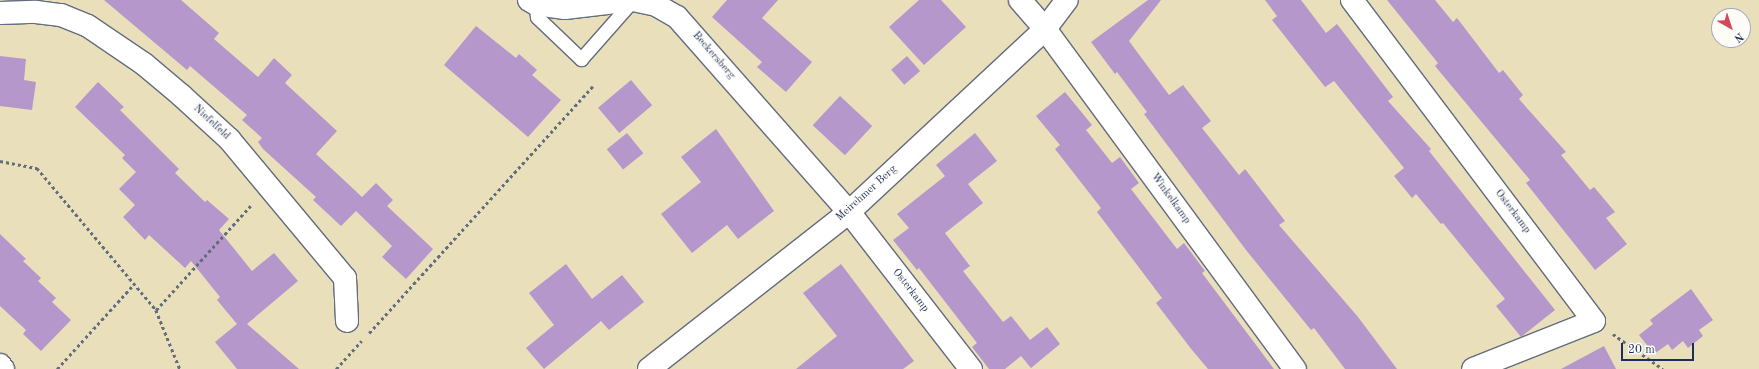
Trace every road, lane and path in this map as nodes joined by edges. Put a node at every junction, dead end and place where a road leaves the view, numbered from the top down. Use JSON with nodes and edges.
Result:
{"nodes":[{"id":1,"x":633,"y":0,"type":"edge"},
{"id":2,"x":1020,"y":0,"type":"edge"},
{"id":3,"x":1067,"y":0,"type":"edge"},
{"id":4,"x":1352,"y":0,"type":"edge"},
{"id":5,"x":532,"y":2,"type":"edge"},
{"id":6,"x":0,"y":14,"type":"edge"},
{"id":7,"x":1045,"y":29,"type":"junction"},
{"id":8,"x":593,"y":86,"type":"dead end"},
{"id":9,"x":0,"y":161,"type":"edge"},
{"id":10,"x":269,"y":187,"type":"junction"},
{"id":11,"x":849,"y":212,"type":"junction"},
{"id":12,"x":134,"y":284,"type":"junction"},
{"id":13,"x":156,"y":310,"type":"junction"},
{"id":14,"x":347,"y":321,"type":"dead end"},
{"id":15,"x":1594,"y":321,"type":"junction"},
{"id":16,"x":0,"y":365,"type":"edge"},
{"id":17,"x":3,"y":369,"type":"edge"},
{"id":18,"x":57,"y":369,"type":"edge"},
{"id":19,"x":180,"y":369,"type":"edge"},
{"id":20,"x":336,"y":369,"type":"edge"},
{"id":21,"x":649,"y":369,"type":"edge"},
{"id":22,"x":971,"y":369,"type":"edge"},
{"id":23,"x":1294,"y":369,"type":"edge"},
{"id":24,"x":1473,"y":369,"type":"edge"},
{"id":25,"x":1663,"y":369,"type":"edge"}],
"edges":[{"from":1,"to":5,"type":"street","name":"Beckersberg"},
{"from":1,"to":5,"type":"lane"},
{"from":1,"to":11,"type":"street","name":"Beckersberg"},
{"from":2,"to":7,"type":"street","name":"Winkelkamp"},
{"from":3,"to":7,"type":"street","name":"Meirehmer Berg"},
{"from":4,"to":15,"type":"street","name":"Osterkamp"},
{"from":6,"to":10,"type":"street","name":"Niefelfeld"},
{"from":7,"to":11,"type":"street","name":"Meirehmer Berg"},
{"from":7,"to":23,"type":"street","name":"Winkelkamp"},
{"from":8,"to":20,"type":"path"},
{"from":9,"to":12,"type":"path"},
{"from":10,"to":13,"type":"path"},
{"from":10,"to":14,"type":"street","name":"Niefelfeld"},
{"from":11,"to":21,"type":"street","name":"Meirehmer Berg"},
{"from":11,"to":22,"type":"street","name":"Osterkamp"},
{"from":12,"to":13,"type":"path"},
{"from":12,"to":18,"type":"path"},
{"from":13,"to":19,"type":"path"},
{"from":15,"to":24,"type":"street"},
{"from":15,"to":25,"type":"path"},
{"from":16,"to":17,"type":"street"}]}
